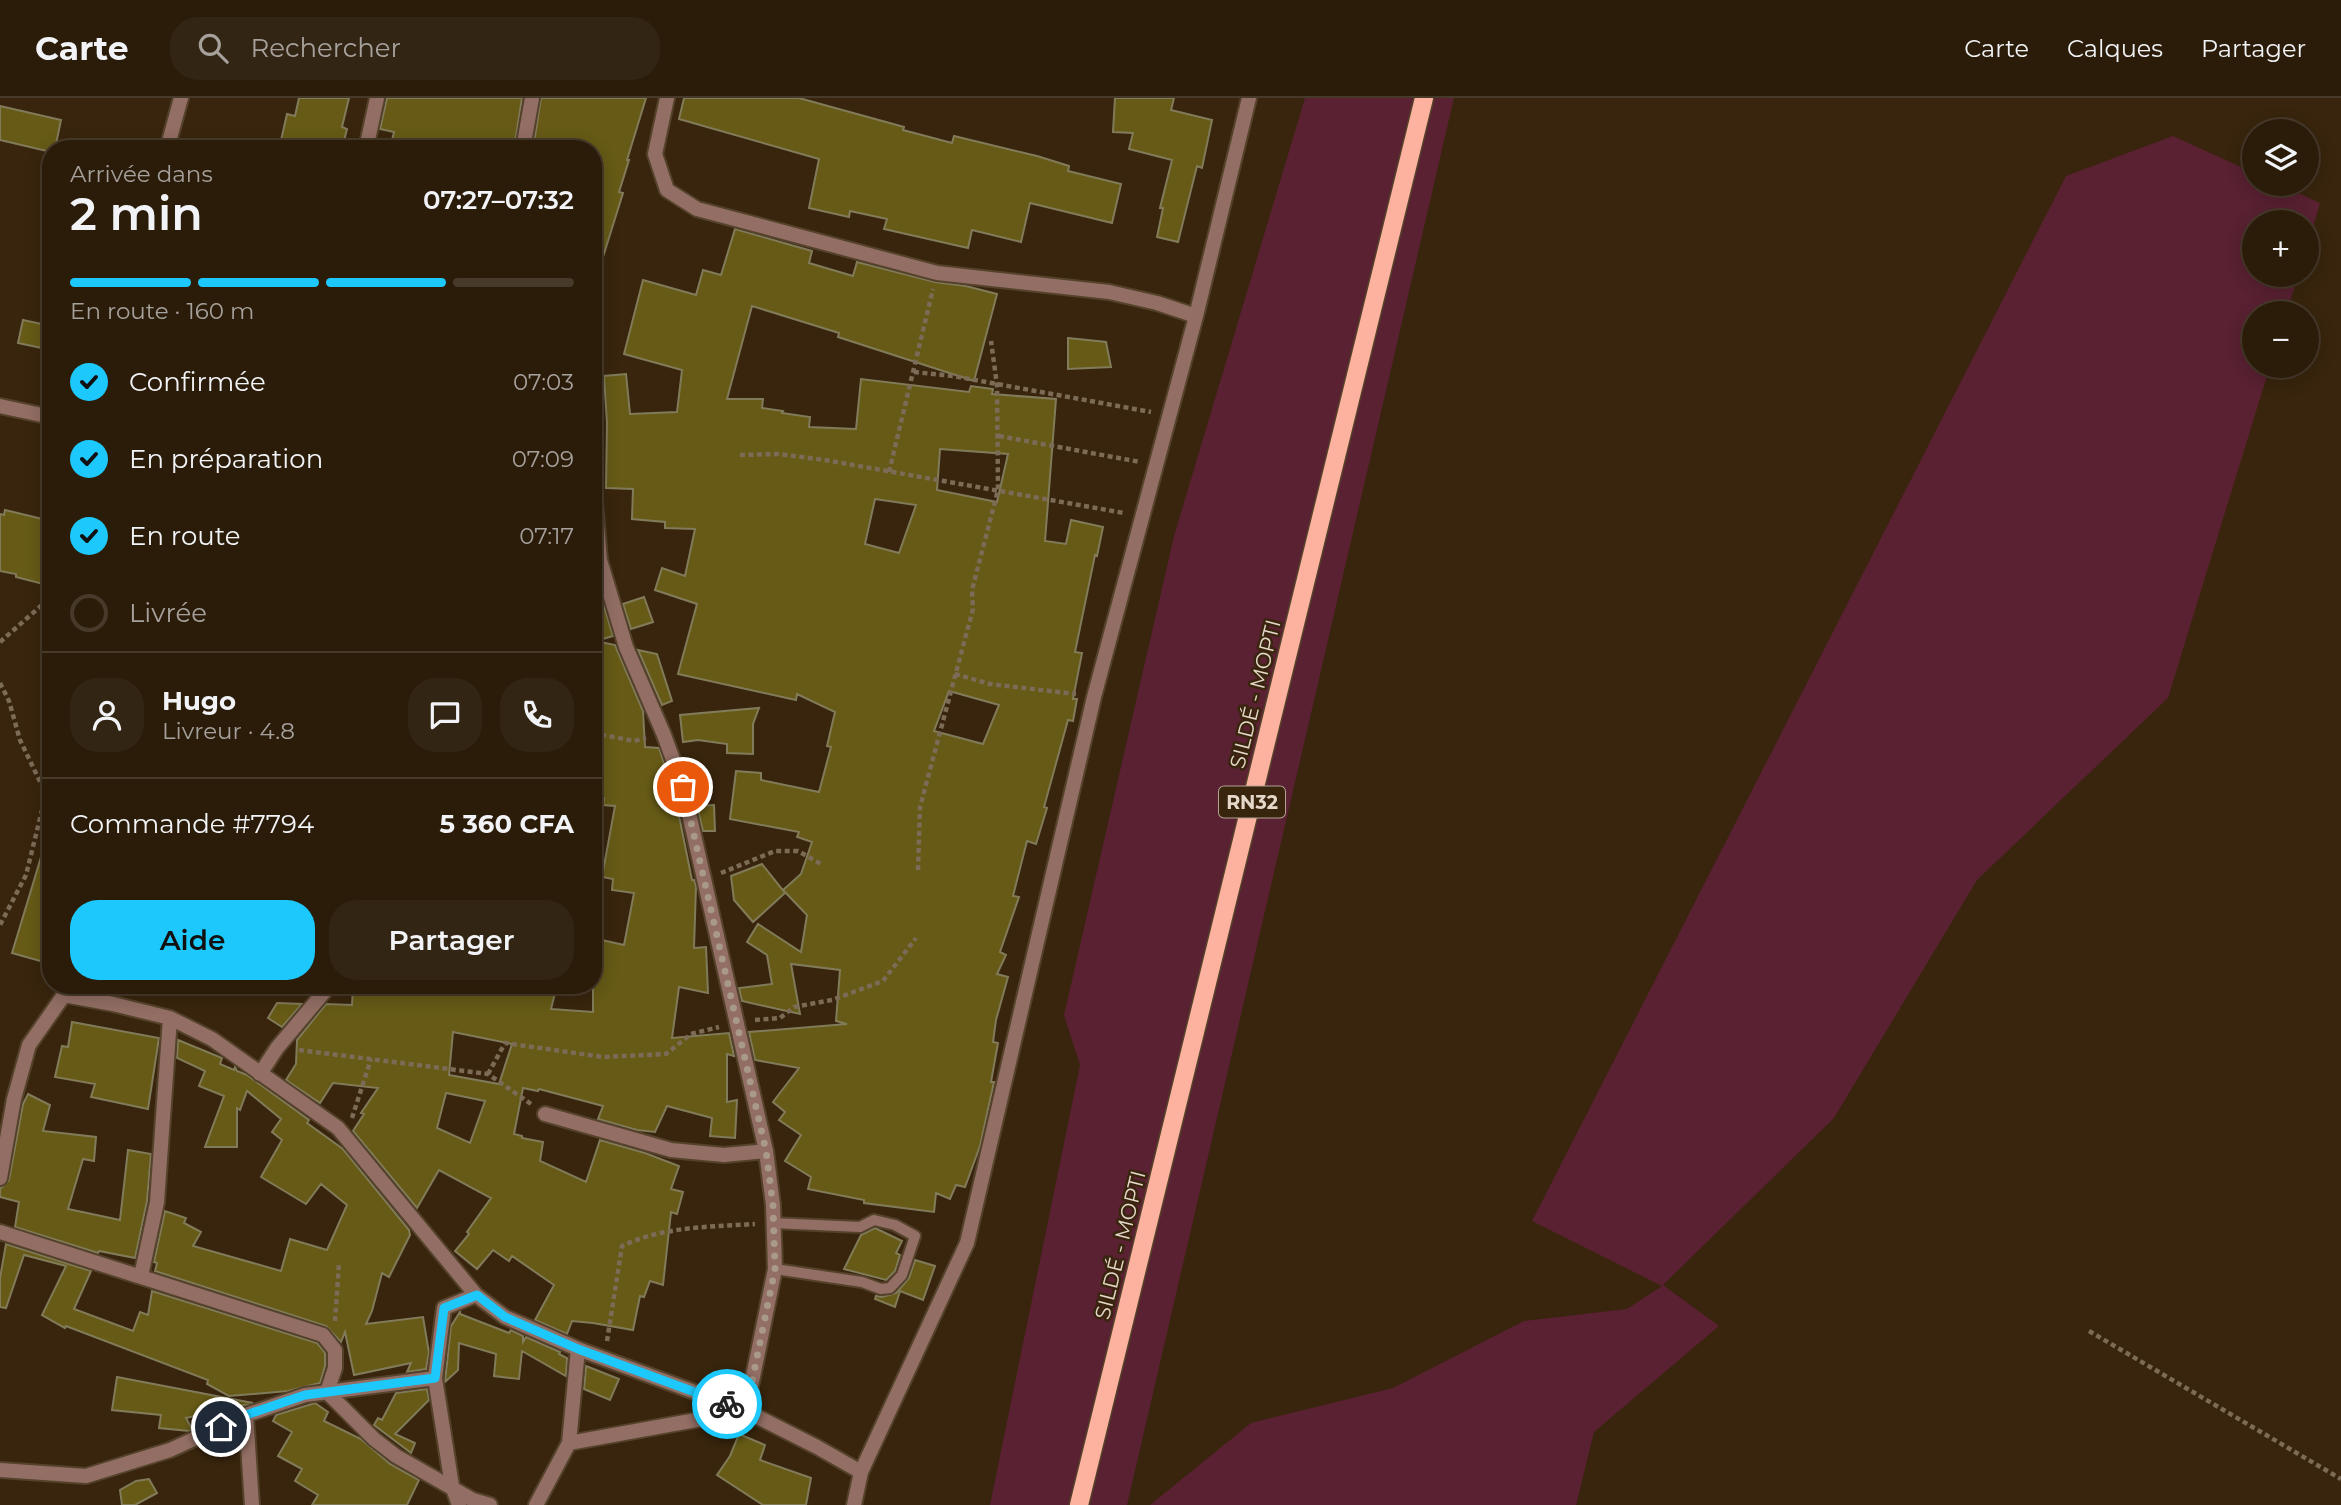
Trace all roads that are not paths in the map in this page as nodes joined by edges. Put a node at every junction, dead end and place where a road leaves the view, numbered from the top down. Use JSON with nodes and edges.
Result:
{"nodes":[{"id":1,"x":181,"y":98,"type":"edge"},
{"id":2,"x":377,"y":98,"type":"edge"},
{"id":3,"x":532,"y":98,"type":"edge"},
{"id":4,"x":667,"y":98,"type":"edge"},
{"id":5,"x":1249,"y":98,"type":"edge"},
{"id":6,"x":1424,"y":98,"type":"edge"},
{"id":7,"x":169,"y":140,"type":"edge"},
{"id":8,"x":368,"y":140,"type":"edge"},
{"id":9,"x":525,"y":140,"type":"edge"},
{"id":10,"x":1196,"y":316,"type":"junction"},
{"id":11,"x":0,"y":406,"type":"edge"},
{"id":12,"x":42,"y":415,"type":"edge"},
{"id":13,"x":602,"y":567,"type":"edge"},
{"id":14,"x":322,"y":994,"type":"edge"},
{"id":15,"x":170,"y":1018,"type":"junction"},
{"id":16,"x":260,"y":1074,"type":"junction"},
{"id":17,"x":545,"y":1114,"type":"road end"},
{"id":18,"x":766,"y":1151,"type":"junction"},
{"id":19,"x":0,"y":1178,"type":"edge"},
{"id":20,"x":773,"y":1223,"type":"junction"},
{"id":21,"x":0,"y":1232,"type":"edge"},
{"id":22,"x":775,"y":1269,"type":"junction"},
{"id":23,"x":141,"y":1276,"type":"junction"},
{"id":24,"x":477,"y":1295,"type":"junction"},
{"id":25,"x":578,"y":1349,"type":"junction"},
{"id":26,"x":435,"y":1378,"type":"junction"},
{"id":27,"x":327,"y":1392,"type":"junction"},
{"id":28,"x":746,"y":1411,"type":"junction"},
{"id":29,"x":246,"y":1415,"type":"junction"},
{"id":30,"x":569,"y":1443,"type":"junction"},
{"id":31,"x":0,"y":1470,"type":"edge"},
{"id":32,"x":861,"y":1472,"type":"junction"},
{"id":33,"x":452,"y":1486,"type":"junction"},
{"id":34,"x":252,"y":1505,"type":"edge"},
{"id":35,"x":459,"y":1505,"type":"edge"},
{"id":36,"x":490,"y":1505,"type":"edge"},
{"id":37,"x":536,"y":1505,"type":"edge"},
{"id":38,"x":854,"y":1505,"type":"edge"},
{"id":39,"x":1079,"y":1505,"type":"edge"}],
"edges":[{"from":1,"to":7,"type":"street"},
{"from":2,"to":8,"type":"street"},
{"from":3,"to":9,"type":"street"},
{"from":4,"to":10,"type":"street"},
{"from":5,"to":10,"type":"street"},
{"from":6,"to":39,"type":"main road","name":"SILDÉ - MOPTI","number":"RN32"},
{"from":10,"to":32,"type":"street"},
{"from":11,"to":12,"type":"street"},
{"from":13,"to":18,"type":"street"},
{"from":14,"to":16,"type":"street"},
{"from":15,"to":16,"type":"street"},
{"from":15,"to":19,"type":"street"},
{"from":15,"to":23,"type":"street"},
{"from":16,"to":24,"type":"street"},
{"from":17,"to":18,"type":"street"},
{"from":18,"to":20,"type":"street"},
{"from":20,"to":22,"type":"street"},
{"from":20,"to":22,"type":"lane"},
{"from":21,"to":23,"type":"street"},
{"from":22,"to":28,"type":"street"},
{"from":23,"to":27,"type":"street"},
{"from":24,"to":25,"type":"street"},
{"from":24,"to":26,"type":"street"},
{"from":25,"to":28,"type":"street"},
{"from":25,"to":30,"type":"street"},
{"from":26,"to":27,"type":"street"},
{"from":26,"to":33,"type":"street"},
{"from":27,"to":29,"type":"street"},
{"from":27,"to":33,"type":"street"},
{"from":28,"to":30,"type":"street"},
{"from":28,"to":32,"type":"street"},
{"from":29,"to":31,"type":"street"},
{"from":29,"to":34,"type":"street"},
{"from":30,"to":37,"type":"street"},
{"from":32,"to":38,"type":"street"},
{"from":33,"to":35,"type":"street"},
{"from":33,"to":36,"type":"street"}]}
